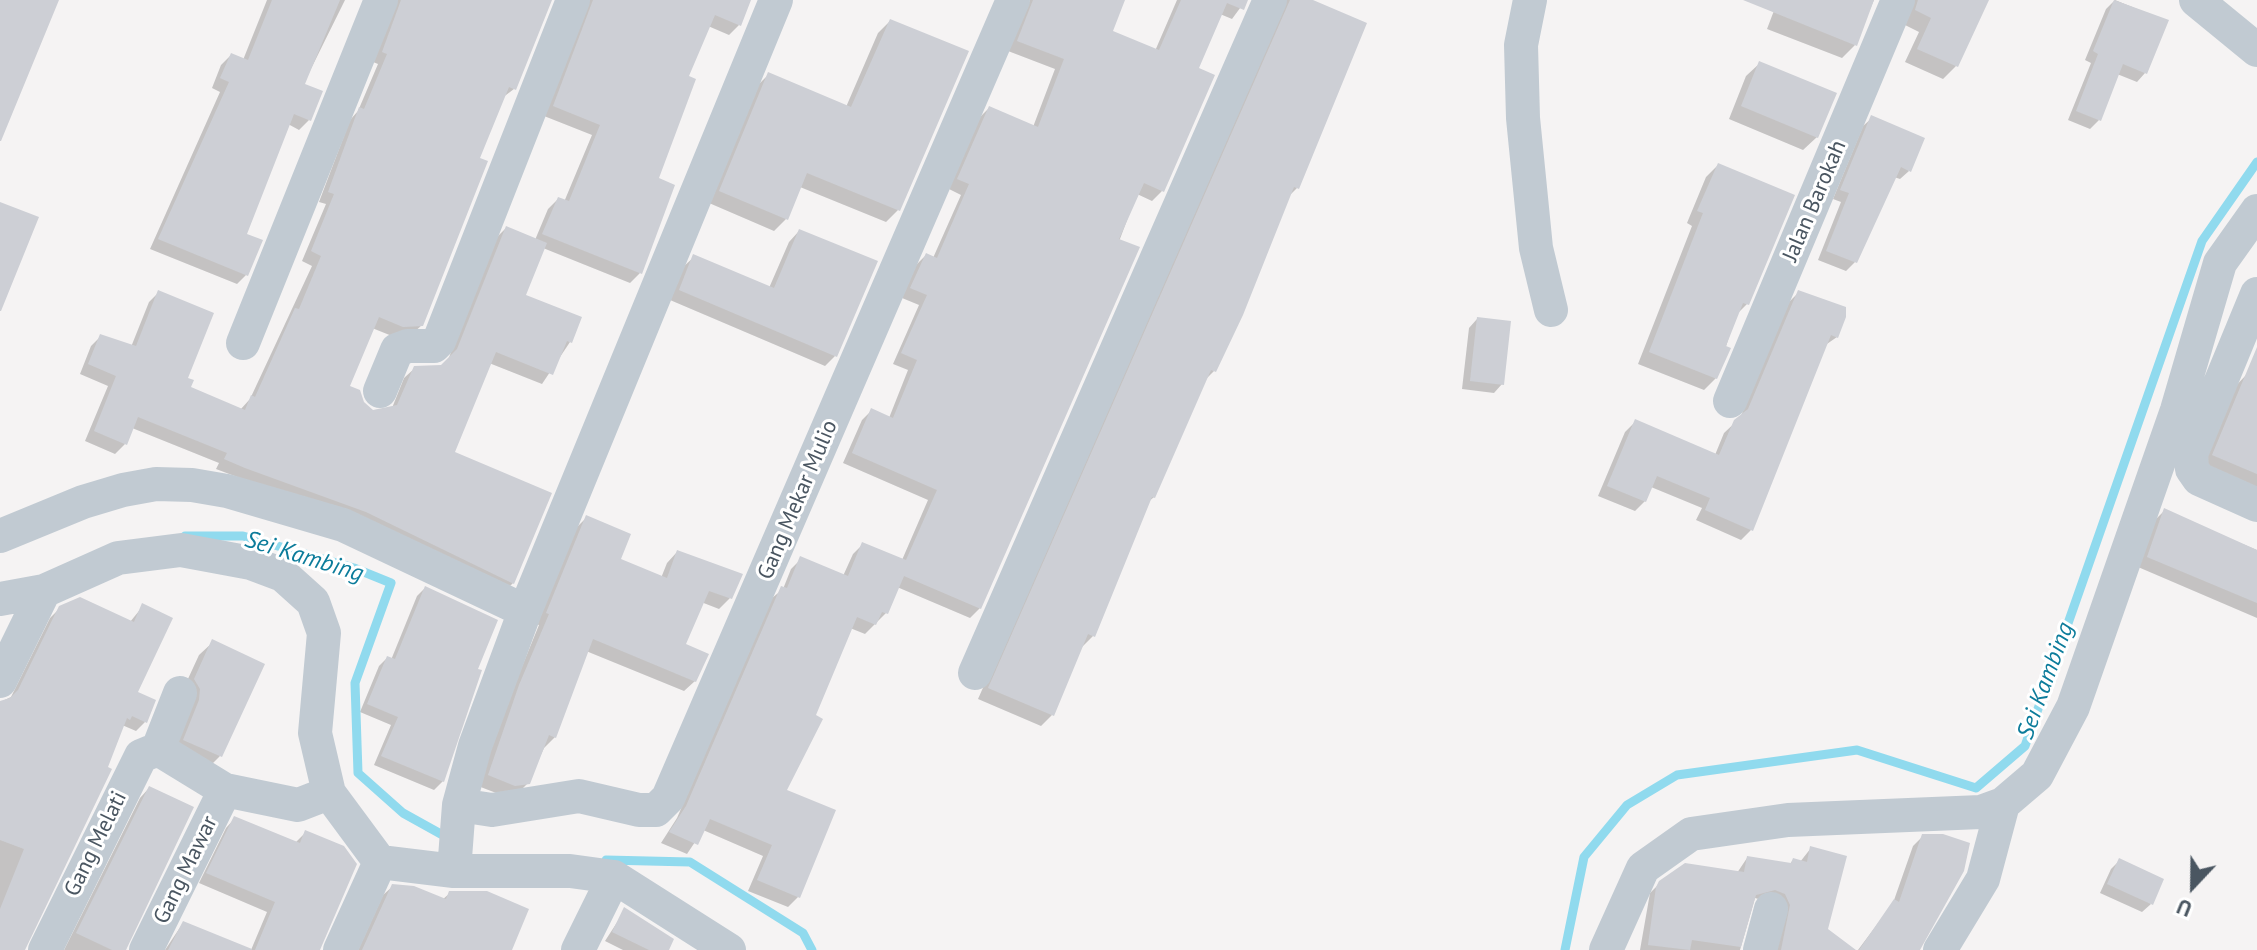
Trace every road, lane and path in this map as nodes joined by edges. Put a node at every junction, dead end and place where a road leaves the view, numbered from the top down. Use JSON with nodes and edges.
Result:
{"nodes":[{"id":1,"x":381,"y":0,"type":"edge"},
{"id":2,"x":573,"y":0,"type":"edge"},
{"id":3,"x":776,"y":0,"type":"edge"},
{"id":4,"x":1013,"y":0,"type":"edge"},
{"id":5,"x":1270,"y":0,"type":"edge"},
{"id":6,"x":1530,"y":0,"type":"edge"},
{"id":7,"x":1898,"y":0,"type":"edge"},
{"id":8,"x":2196,"y":0,"type":"edge"},
{"id":9,"x":2257,"y":50,"type":"edge"},
{"id":10,"x":2257,"y":211,"type":"edge"},
{"id":11,"x":1551,"y":310,"type":"dead end"},
{"id":12,"x":2252,"y":313,"type":"edge"},
{"id":13,"x":243,"y":343,"type":"dead end"},
{"id":14,"x":380,"y":391,"type":"dead end"},
{"id":15,"x":1730,"y":401,"type":"dead end"},
{"id":16,"x":2257,"y":505,"type":"edge"},
{"id":17,"x":0,"y":536,"type":"edge"},
{"id":18,"x":44,"y":591,"type":"junction"},
{"id":19,"x":0,"y":599,"type":"edge"},
{"id":20,"x":525,"y":611,"type":"junction"},
{"id":21,"x":975,"y":673,"type":"dead end"},
{"id":22,"x":0,"y":681,"type":"edge"},
{"id":23,"x":180,"y":693,"type":"dead end"},
{"id":24,"x":158,"y":749,"type":"junction"},
{"id":25,"x":225,"y":790,"type":"junction"},
{"id":26,"x":329,"y":793,"type":"junction"},
{"id":27,"x":2003,"y":804,"type":"junction"},
{"id":28,"x":459,"y":810,"type":"junction"},
{"id":29,"x":380,"y":862,"type":"junction"},
{"id":30,"x":455,"y":862,"type":"junction"},
{"id":31,"x":614,"y":877,"type":"junction"},
{"id":32,"x":1771,"y":909,"type":"dead end"},
{"id":33,"x":45,"y":950,"type":"edge"},
{"id":34,"x":146,"y":950,"type":"edge"},
{"id":35,"x":340,"y":950,"type":"edge"},
{"id":36,"x":578,"y":950,"type":"edge"},
{"id":37,"x":729,"y":950,"type":"edge"},
{"id":38,"x":1606,"y":950,"type":"edge"},
{"id":39,"x":1760,"y":950,"type":"edge"},
{"id":40,"x":1940,"y":950,"type":"edge"}],
"edges":[{"from":1,"to":13,"type":"street"},
{"from":2,"to":14,"type":"street"},
{"from":3,"to":20,"type":"street"},
{"from":4,"to":28,"type":"street","name":"Gang Mekar Mulio"},
{"from":5,"to":21,"type":"street"},
{"from":6,"to":11,"type":"street"},
{"from":7,"to":15,"type":"street","name":"Jalan Barokah"},
{"from":8,"to":9,"type":"street"},
{"from":10,"to":27,"type":"street"},
{"from":12,"to":16,"type":"street"},
{"from":17,"to":20,"type":"street"},
{"from":18,"to":19,"type":"street"},
{"from":18,"to":22,"type":"street"},
{"from":18,"to":26,"type":"street"},
{"from":20,"to":28,"type":"street"},
{"from":23,"to":24,"type":"street"},
{"from":24,"to":25,"type":"street"},
{"from":24,"to":33,"type":"street","name":"Gang Melati"},
{"from":25,"to":26,"type":"street"},
{"from":25,"to":34,"type":"street","name":"Gang Mawar"},
{"from":26,"to":29,"type":"street"},
{"from":27,"to":38,"type":"street"},
{"from":27,"to":40,"type":"street"},
{"from":28,"to":30,"type":"street"},
{"from":29,"to":30,"type":"street"},
{"from":29,"to":35,"type":"street"},
{"from":30,"to":31,"type":"street"},
{"from":31,"to":36,"type":"street"},
{"from":31,"to":37,"type":"street"},
{"from":32,"to":39,"type":"street"}]}
